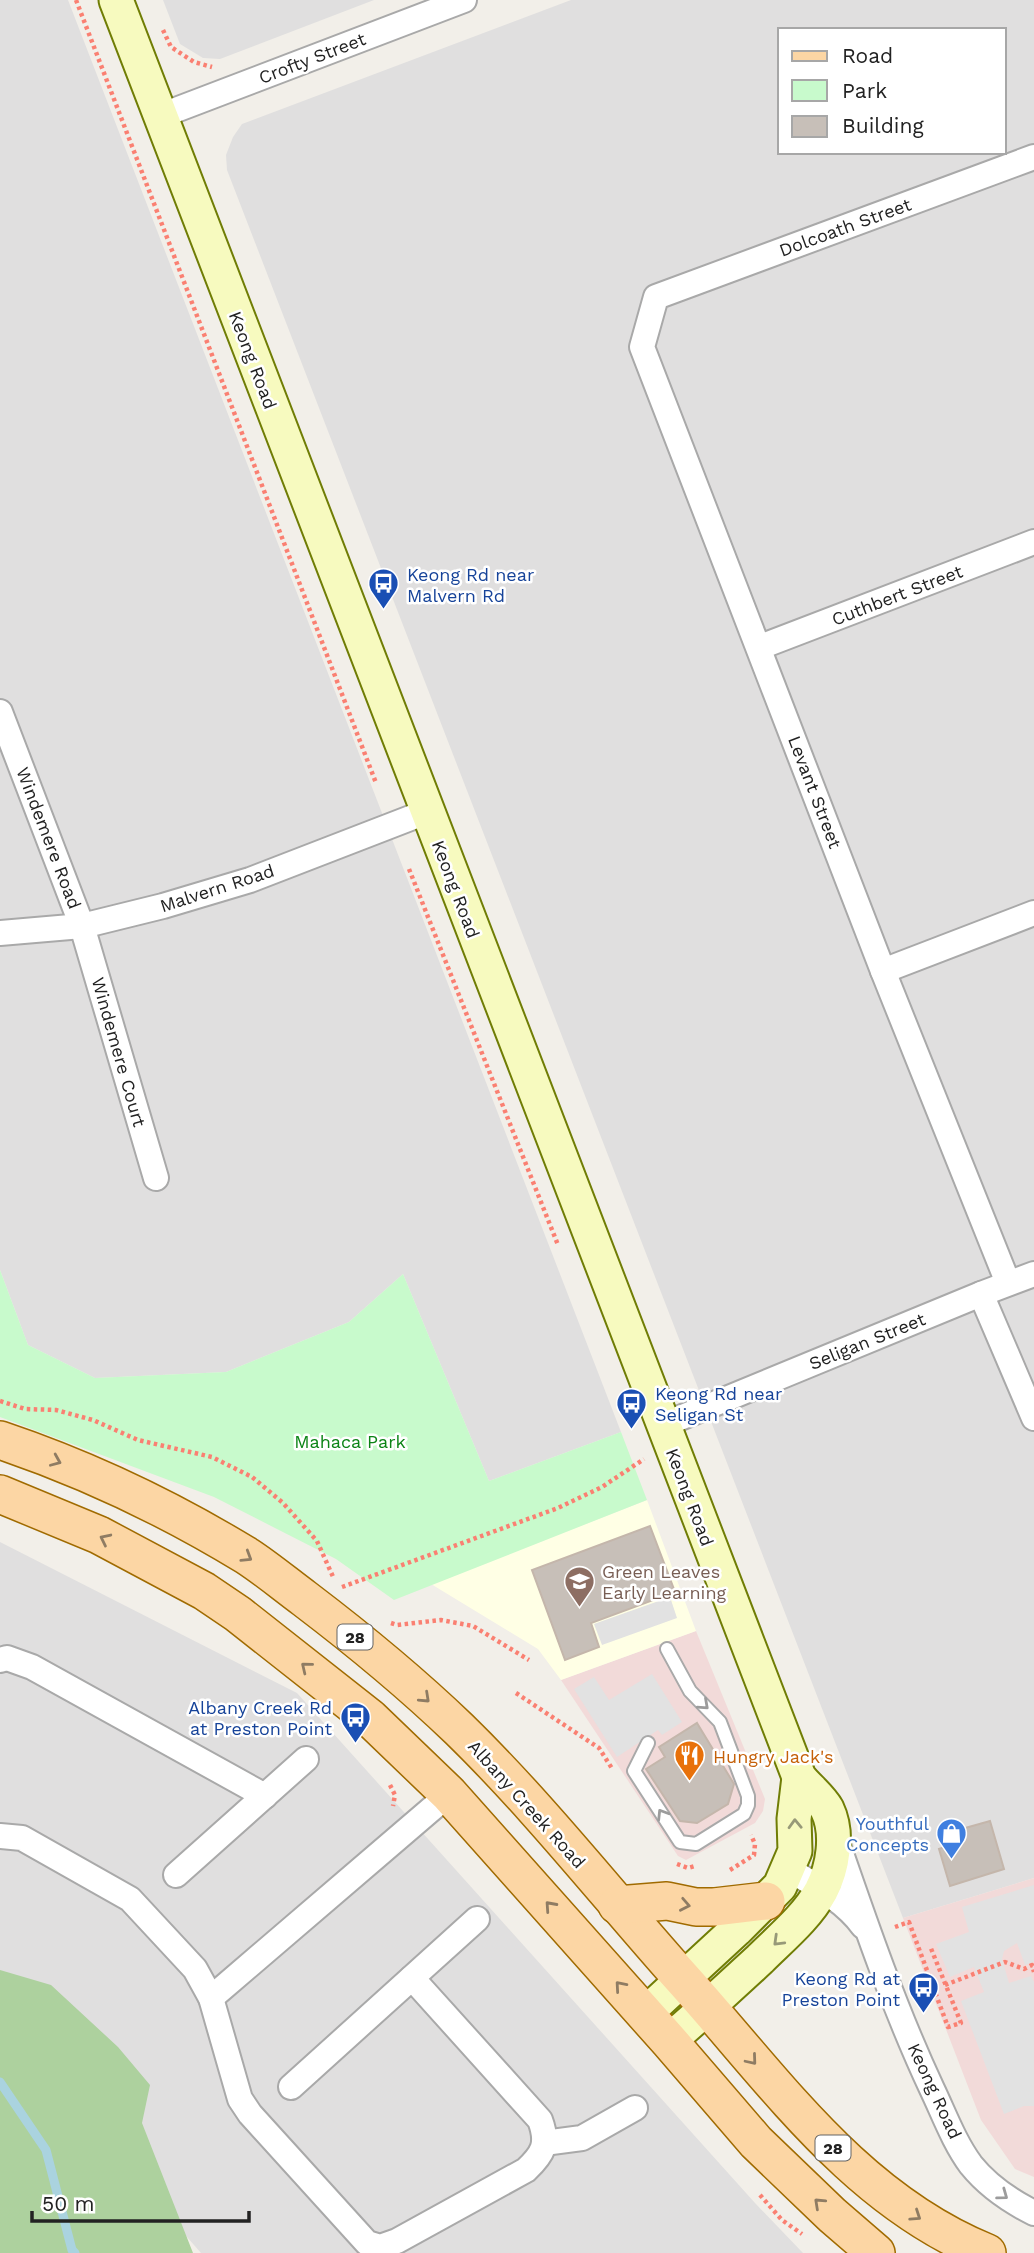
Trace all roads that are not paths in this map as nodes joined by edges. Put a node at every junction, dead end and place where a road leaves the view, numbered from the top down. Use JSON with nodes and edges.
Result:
{"nodes":[{"id":1,"x":116,"y":0,"type":"edge"},
{"id":2,"x":464,"y":0,"type":"edge"},
{"id":3,"x":160,"y":116,"type":"junction"},
{"id":4,"x":1034,"y":157,"type":"edge"},
{"id":5,"x":656,"y":297,"type":"joint"},
{"id":6,"x":1034,"y":542,"type":"edge"},
{"id":7,"x":760,"y":647,"type":"junction"},
{"id":8,"x":0,"y":712,"type":"edge"},
{"id":9,"x":426,"y":812,"type":"junction"},
{"id":10,"x":1034,"y":913,"type":"edge"},
{"id":11,"x":82,"y":926,"type":"junction"},
{"id":12,"x":0,"y":933,"type":"edge"},
{"id":13,"x":883,"y":971,"type":"junction"},
{"id":14,"x":156,"y":1178,"type":"dead end"},
{"id":15,"x":1034,"y":1274,"type":"edge"},
{"id":16,"x":1008,"y":1283,"type":"junction"},
{"id":17,"x":981,"y":1294,"type":"junction"},
{"id":18,"x":1034,"y":1418,"type":"edge"},
{"id":19,"x":651,"y":1436,"type":"junction"},
{"id":20,"x":0,"y":1440,"type":"edge"},
{"id":21,"x":0,"y":1494,"type":"edge"},
{"id":22,"x":188,"y":1523,"type":"junction"},
{"id":23,"x":166,"y":1570,"type":"junction"},
{"id":24,"x":667,"y":1649,"type":"dead end"},
{"id":25,"x":0,"y":1660,"type":"edge"},
{"id":26,"x":648,"y":1743,"type":"dead end"},
{"id":27,"x":306,"y":1759,"type":"dead end"},
{"id":28,"x":799,"y":1777,"type":"junction"},
{"id":29,"x":449,"y":1794,"type":"junction"},
{"id":30,"x":265,"y":1796,"type":"junction"},
{"id":31,"x":832,"y":1828,"type":"junction"},
{"id":32,"x":0,"y":1836,"type":"edge"},
{"id":33,"x":788,"y":1870,"type":"junction"},
{"id":34,"x":176,"y":1875,"type":"dead end"},
{"id":35,"x":822,"y":1889,"type":"junction"},
{"id":36,"x":766,"y":1900,"type":"junction"},
{"id":37,"x":617,"y":1905,"type":"junction"},
{"id":38,"x":477,"y":1919,"type":"dead end"},
{"id":39,"x":872,"y":1942,"type":"junction"},
{"id":40,"x":412,"y":1978,"type":"junction"},
{"id":41,"x":683,"y":1979,"type":"junction"},
{"id":42,"x":211,"y":1997,"type":"junction"},
{"id":43,"x":708,"y":2007,"type":"junction"},
{"id":44,"x":645,"y":2014,"type":"junction"},
{"id":45,"x":669,"y":2041,"type":"junction"},
{"id":46,"x":291,"y":2087,"type":"dead end"},
{"id":47,"x":635,"y":2108,"type":"dead end"},
{"id":48,"x":544,"y":2143,"type":"junction"},
{"id":49,"x":1034,"y":2213,"type":"edge"},
{"id":50,"x":876,"y":2253,"type":"edge"},
{"id":51,"x":987,"y":2253,"type":"edge"}],
"edges":[{"from":1,"to":3,"type":"street","name":"Keong Road"},
{"from":2,"to":3,"type":"street","name":"Crofty Street"},
{"from":3,"to":9,"type":"street","name":"Keong Road"},
{"from":4,"to":5,"type":"street","name":"Dolcoath Street"},
{"from":5,"to":7,"type":"street","name":"Levant Street"},
{"from":6,"to":7,"type":"street","name":"Cuthbert Street"},
{"from":7,"to":13,"type":"street","name":"Levant Street"},
{"from":8,"to":11,"type":"street","name":"Windemere Road"},
{"from":9,"to":11,"type":"street","name":"Malvern Road"},
{"from":9,"to":19,"type":"street","name":"Keong Road"},
{"from":10,"to":13,"type":"street"},
{"from":11,"to":12,"type":"street","name":"Malvern Road"},
{"from":11,"to":14,"type":"street","name":"Windemere Court"},
{"from":13,"to":16,"type":"street","name":"Levant Street"},
{"from":15,"to":16,"type":"street","name":"Seligan Street"},
{"from":16,"to":17,"type":"street","name":"Seligan Street"},
{"from":17,"to":18,"type":"street"},
{"from":17,"to":19,"type":"street","name":"Seligan Street"},
{"from":19,"to":28,"type":"street","name":"Keong Road"},
{"from":20,"to":22,"type":"main road","name":"Albany Creek Road","number":"28","one_way":true},
{"from":23,"to":21,"type":"main road","one_way":true},
{"from":22,"to":23,"type":"main road"},
{"from":22,"to":37,"type":"main road","name":"Albany Creek Road","number":"28","one_way":true},
{"from":29,"to":23,"type":"main road","one_way":true},
{"from":24,"to":26,"type":"lane","one_way":true},
{"from":25,"to":30,"type":"street"},
{"from":27,"to":30,"type":"street"},
{"from":28,"to":31,"type":"street","name":"Keong Road"},
{"from":33,"to":28,"type":"street","name":"Keong Road","one_way":true},
{"from":29,"to":42,"type":"street"},
{"from":44,"to":29,"type":"main road","one_way":true},
{"from":30,"to":34,"type":"street"},
{"from":31,"to":35,"type":"street","name":"Keong Road"},
{"from":31,"to":39,"type":"street","name":"Keong Road"},
{"from":32,"to":42,"type":"street"},
{"from":33,"to":35,"type":"street","name":"Keong Road"},
{"from":33,"to":36,"type":"street","name":"Keong Road"},
{"from":35,"to":39,"type":"street","name":"Keong Road"},
{"from":35,"to":43,"type":"street","name":"Keong Road","one_way":true},
{"from":37,"to":36,"type":"main road","one_way":true},
{"from":36,"to":41,"type":"street","name":"Keong Road"},
{"from":37,"to":41,"type":"main road","name":"Albany Creek Road","number":"28"},
{"from":38,"to":40,"type":"street"},
{"from":39,"to":49,"type":"street","name":"Keong Road","one_way":true},
{"from":40,"to":46,"type":"street"},
{"from":40,"to":48,"type":"street"},
{"from":41,"to":43,"type":"main road","name":"Albany Creek Road","number":"28"},
{"from":41,"to":44,"type":"street","name":"Keong Road"},
{"from":42,"to":48,"type":"street"},
{"from":43,"to":45,"type":"street","name":"Keong Road"},
{"from":43,"to":51,"type":"main road","name":"Albany Creek Road","number":"28","one_way":true},
{"from":44,"to":45,"type":"main road"},
{"from":50,"to":45,"type":"main road","one_way":true},
{"from":47,"to":48,"type":"street"}]}
